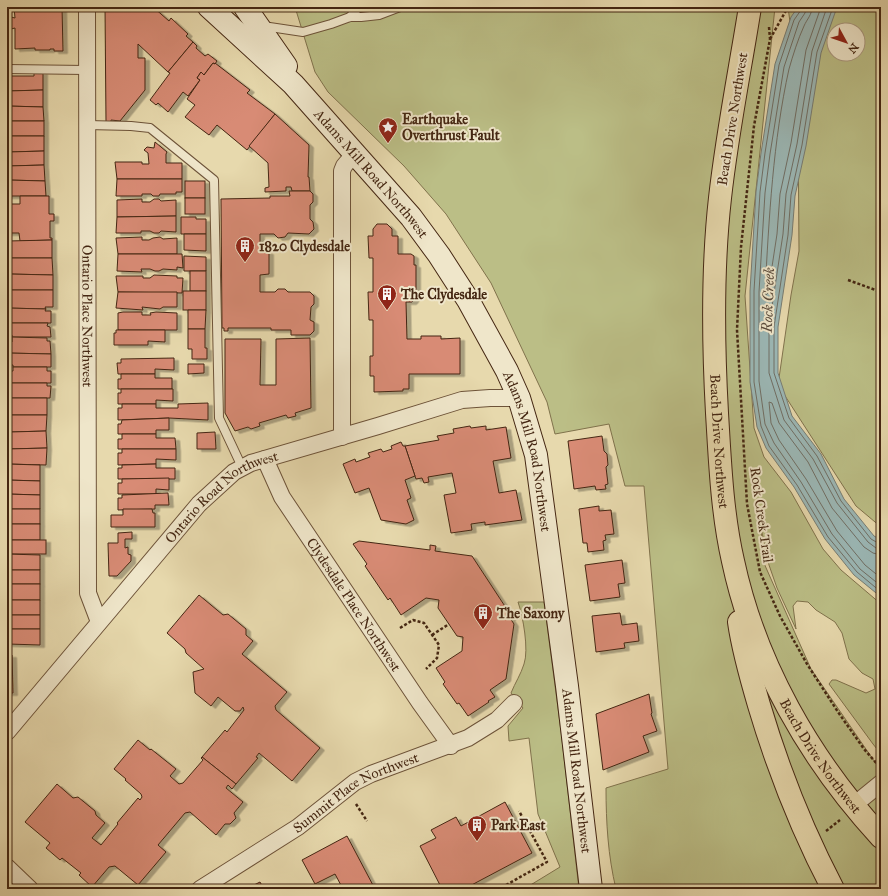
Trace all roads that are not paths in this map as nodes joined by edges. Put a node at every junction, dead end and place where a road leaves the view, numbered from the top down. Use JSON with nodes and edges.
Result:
{"nodes":[{"id":1,"x":87,"y":7,"type":"edge"},
{"id":2,"x":209,"y":7,"type":"edge"},
{"id":3,"x":245,"y":7,"type":"edge"},
{"id":4,"x":359,"y":7,"type":"edge"},
{"id":5,"x":400,"y":7,"type":"edge"},
{"id":6,"x":750,"y":7,"type":"edge"},
{"id":7,"x":350,"y":17,"type":"junction"},
{"id":8,"x":258,"y":25,"type":"junction"},
{"id":9,"x":233,"y":29,"type":"junction"},
{"id":10,"x":7,"y":69,"type":"edge"},
{"id":11,"x":86,"y":70,"type":"junction"},
{"id":12,"x":293,"y":84,"type":"junction"},
{"id":13,"x":87,"y":125,"type":"junction"},
{"id":14,"x":355,"y":153,"type":"junction"},
{"id":15,"x":519,"y":398,"type":"junction"},
{"id":16,"x":342,"y":436,"type":"junction"},
{"id":17,"x":265,"y":459,"type":"junction"},
{"id":18,"x":242,"y":467,"type":"junction"},
{"id":19,"x":733,"y":561,"type":"junction"},
{"id":20,"x":99,"y":622,"type":"junction"},
{"id":21,"x":514,"y":703,"type":"dead end"},
{"id":22,"x":7,"y":732,"type":"edge"},
{"id":23,"x":451,"y":746,"type":"junction"},
{"id":24,"x":881,"y":783,"type":"edge"},
{"id":25,"x":854,"y":805,"type":"junction"},
{"id":26,"x":881,"y":837,"type":"edge"},
{"id":27,"x":7,"y":867,"type":"edge"},
{"id":28,"x":30,"y":889,"type":"edge"},
{"id":29,"x":200,"y":889,"type":"edge"},
{"id":30,"x":591,"y":889,"type":"edge"},
{"id":31,"x":833,"y":889,"type":"edge"}],
"edges":[{"from":1,"to":11,"type":"street","name":"Ontario Place Northwest"},
{"from":2,"to":9,"type":"street","name":"Adams Mill Road Northwest"},
{"from":3,"to":8,"type":"street","name":"Adams Mill Road Northwest"},
{"from":4,"to":7,"type":"lane"},
{"from":5,"to":7,"type":"lane"},
{"from":6,"to":19,"type":"main road","name":"Beach Drive Northwest"},
{"from":7,"to":8,"type":"lane"},
{"from":8,"to":9,"type":"street"},
{"from":8,"to":12,"type":"street","name":"Adams Mill Road Northwest"},
{"from":9,"to":12,"type":"street","name":"Adams Mill Road Northwest"},
{"from":10,"to":11,"type":"lane"},
{"from":11,"to":13,"type":"street","name":"Ontario Place Northwest"},
{"from":12,"to":14,"type":"street","name":"Adams Mill Road Northwest"},
{"from":13,"to":18,"type":"lane"},
{"from":13,"to":20,"type":"street","name":"Ontario Place Northwest"},
{"from":14,"to":15,"type":"street","name":"Adams Mill Road Northwest"},
{"from":14,"to":16,"type":"street"},
{"from":15,"to":16,"type":"street","name":"Ontario Road Northwest"},
{"from":15,"to":30,"type":"street","name":"Adams Mill Road Northwest"},
{"from":16,"to":17,"type":"street","name":"Ontario Road Northwest"},
{"from":17,"to":18,"type":"street","name":"Ontario Road Northwest"},
{"from":17,"to":23,"type":"street","name":"Clydesdale Place Northwest"},
{"from":18,"to":20,"type":"street","name":"Ontario Road Northwest"},
{"from":19,"to":25,"type":"main road","name":"Beach Drive Northwest"},
{"from":19,"to":31,"type":"main road"},
{"from":20,"to":22,"type":"street","name":"Ontario Road Northwest"},
{"from":21,"to":23,"type":"street","name":"Summit Place Northwest"},
{"from":23,"to":29,"type":"street","name":"Summit Place Northwest"},
{"from":24,"to":25,"type":"street"},
{"from":25,"to":26,"type":"main road","name":"Beach Drive Northwest"},
{"from":27,"to":28,"type":"street"}]}
